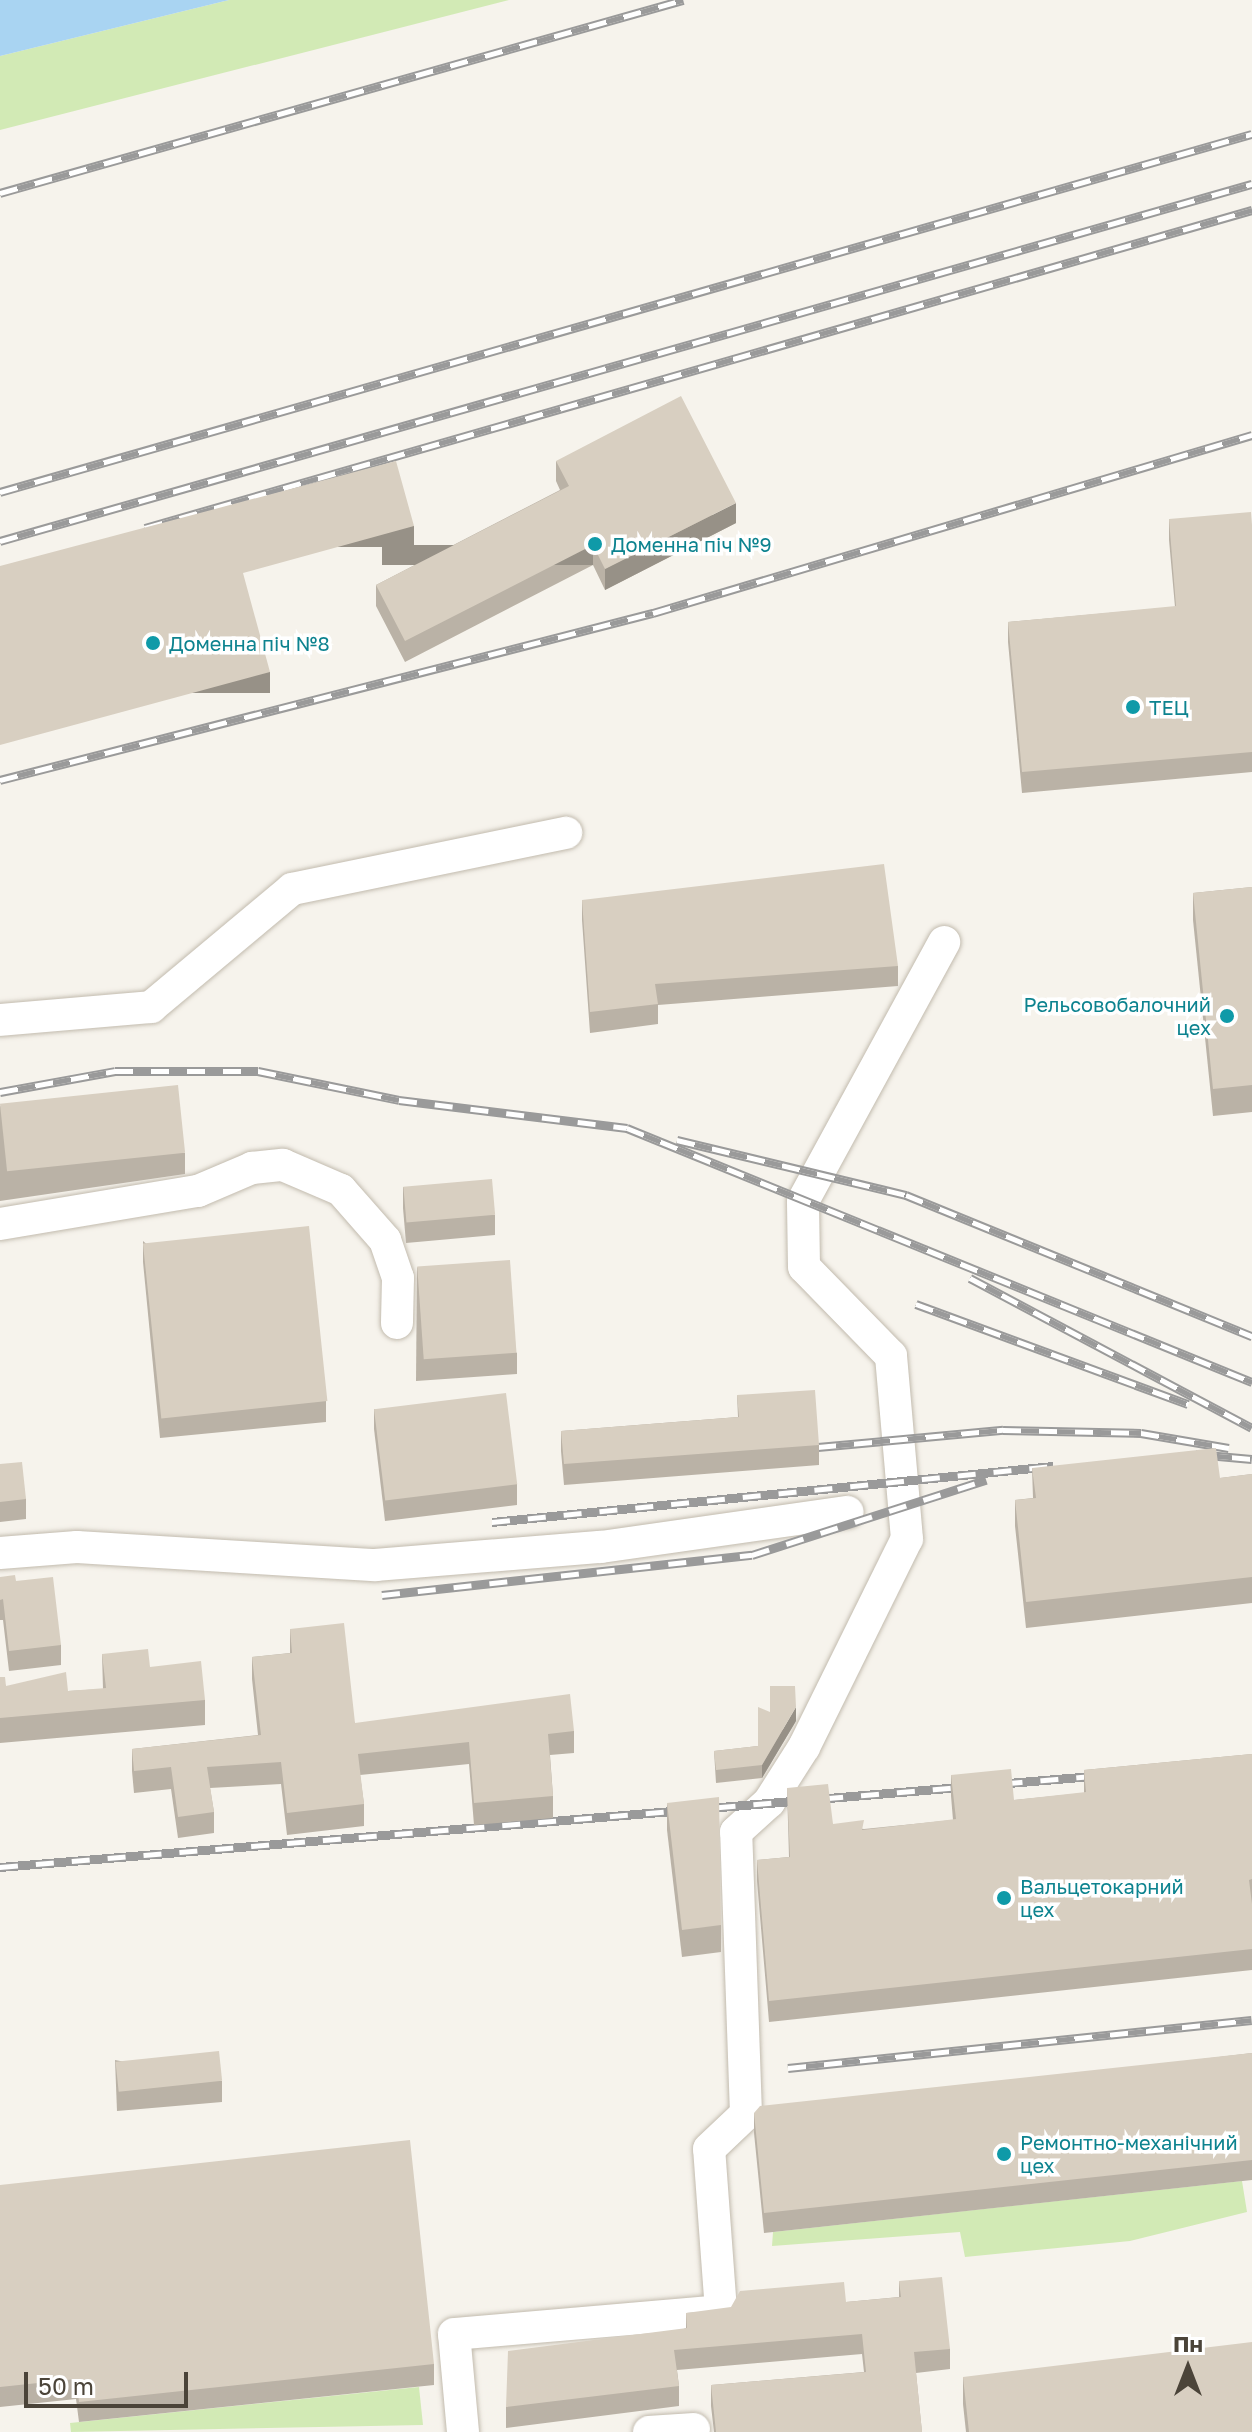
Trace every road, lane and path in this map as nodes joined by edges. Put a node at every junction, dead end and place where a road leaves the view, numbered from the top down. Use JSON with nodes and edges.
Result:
{"nodes":[{"id":1,"x":566,"y":833,"type":"dead end"},
{"id":2,"x":944,"y":942,"type":"dead end"},
{"id":3,"x":0,"y":1020,"type":"edge"},
{"id":4,"x":0,"y":1224,"type":"edge"},
{"id":5,"x":397,"y":1323,"type":"dead end"},
{"id":6,"x":848,"y":1512,"type":"dead end"},
{"id":7,"x":0,"y":1553,"type":"edge"},
{"id":8,"x":694,"y":2429,"type":"dead end"},
{"id":9,"x":463,"y":2432,"type":"edge"},
{"id":10,"x":649,"y":2432,"type":"edge"}],
"edges":[{"from":1,"to":3,"type":"lane"},
{"from":2,"to":9,"type":"lane"},
{"from":4,"to":5,"type":"lane"},
{"from":6,"to":7,"type":"lane"},
{"from":8,"to":10,"type":"lane"}]}
